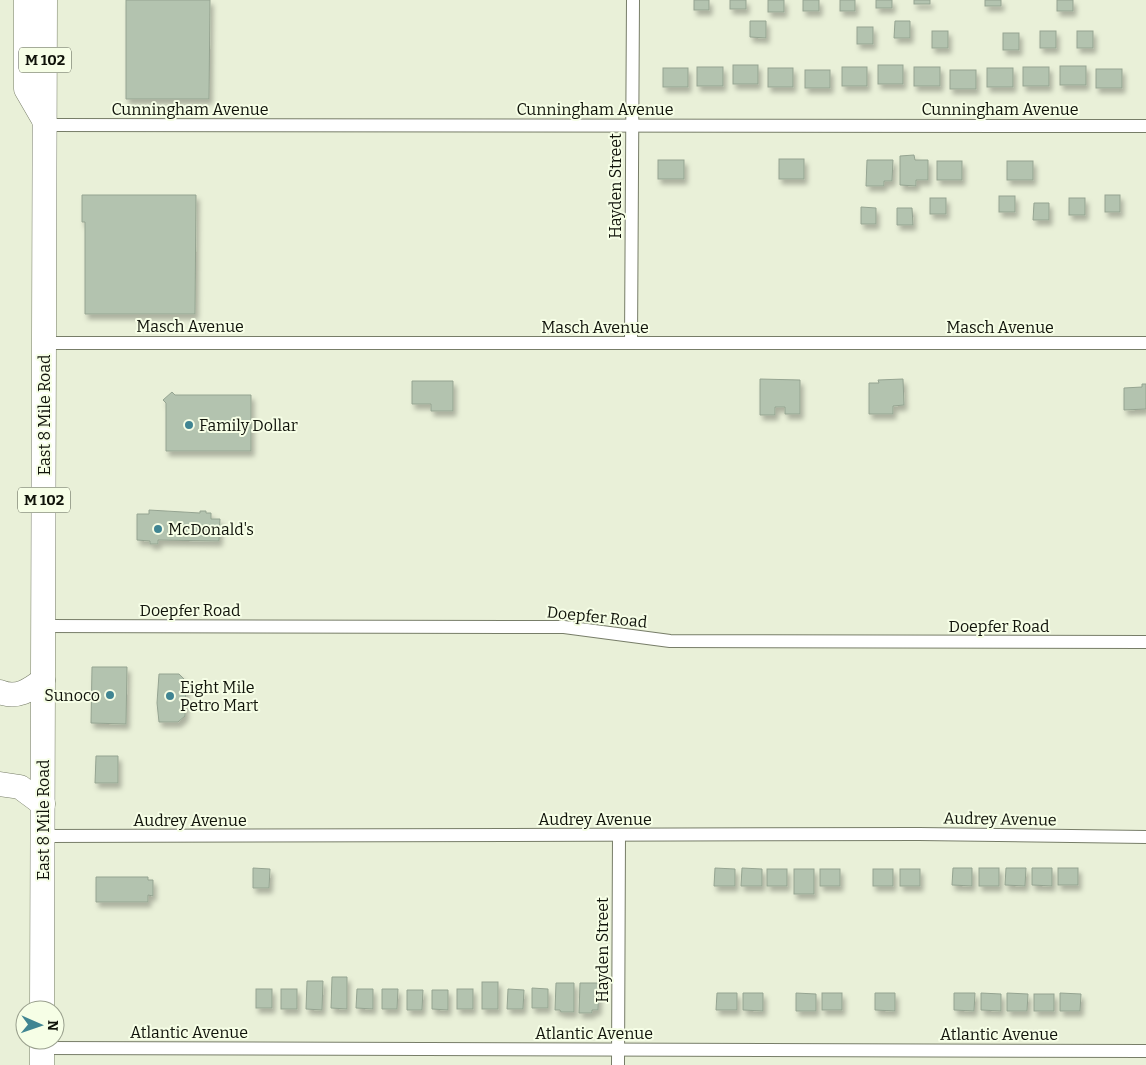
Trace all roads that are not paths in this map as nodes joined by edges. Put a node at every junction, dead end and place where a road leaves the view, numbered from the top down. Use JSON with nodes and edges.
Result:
{"nodes":[{"id":1,"x":26,"y":0,"type":"edge"},
{"id":2,"x":45,"y":0,"type":"edge"},
{"id":3,"x":633,"y":0,"type":"edge"},
{"id":4,"x":45,"y":123,"type":"junction"},
{"id":5,"x":632,"y":125,"type":"junction"},
{"id":6,"x":1146,"y":126,"type":"edge"},
{"id":7,"x":44,"y":343,"type":"junction"},
{"id":8,"x":631,"y":343,"type":"junction"},
{"id":9,"x":1146,"y":343,"type":"edge"},
{"id":10,"x":44,"y":626,"type":"junction"},
{"id":11,"x":1146,"y":642,"type":"edge"},
{"id":12,"x":43,"y":680,"type":"junction"},
{"id":13,"x":0,"y":692,"type":"edge"},
{"id":14,"x":0,"y":784,"type":"edge"},
{"id":15,"x":43,"y":804,"type":"junction"},
{"id":16,"x":618,"y":835,"type":"junction"},
{"id":17,"x":43,"y":836,"type":"junction"},
{"id":18,"x":1146,"y":837,"type":"edge"},
{"id":19,"x":42,"y":1000,"type":"edge"},
{"id":20,"x":618,"y":1049,"type":"junction"},
{"id":21,"x":1146,"y":1050,"type":"edge"},
{"id":22,"x":42,"y":1051,"type":"edge"},
{"id":23,"x":618,"y":1065,"type":"edge"}],
"edges":[{"from":1,"to":4,"type":"highway"},
{"from":2,"to":4,"type":"highway","name":"East 8 Mile Road","number":"M 102"},
{"from":3,"to":5,"type":"street","name":"Hayden Street"},
{"from":4,"to":5,"type":"street","name":"Cunningham Avenue"},
{"from":4,"to":7,"type":"highway","name":"East 8 Mile Road","number":"M 102"},
{"from":5,"to":6,"type":"street","name":"Cunningham Avenue"},
{"from":5,"to":8,"type":"street","name":"Hayden Street"},
{"from":7,"to":8,"type":"street","name":"Masch Avenue"},
{"from":7,"to":10,"type":"highway","name":"East 8 Mile Road","number":"M 102"},
{"from":8,"to":9,"type":"street","name":"Masch Avenue"},
{"from":10,"to":11,"type":"street","name":"Doepfer Road"},
{"from":10,"to":12,"type":"highway","name":"East 8 Mile Road","number":"M 102"},
{"from":12,"to":13,"type":"highway"},
{"from":12,"to":15,"type":"highway","name":"East 8 Mile Road","number":"M 102"},
{"from":14,"to":15,"type":"highway"},
{"from":15,"to":17,"type":"highway","name":"East 8 Mile Road","number":"M 102"},
{"from":16,"to":17,"type":"street","name":"Audrey Avenue"},
{"from":16,"to":18,"type":"street","name":"Audrey Avenue"},
{"from":16,"to":20,"type":"street","name":"Hayden Street"},
{"from":17,"to":19,"type":"highway","name":"East 8 Mile Road","number":"M 102"},
{"from":20,"to":21,"type":"street","name":"Atlantic Avenue"},
{"from":20,"to":22,"type":"street","name":"Atlantic Avenue"},
{"from":20,"to":23,"type":"street","name":"Hayden Street"}]}
